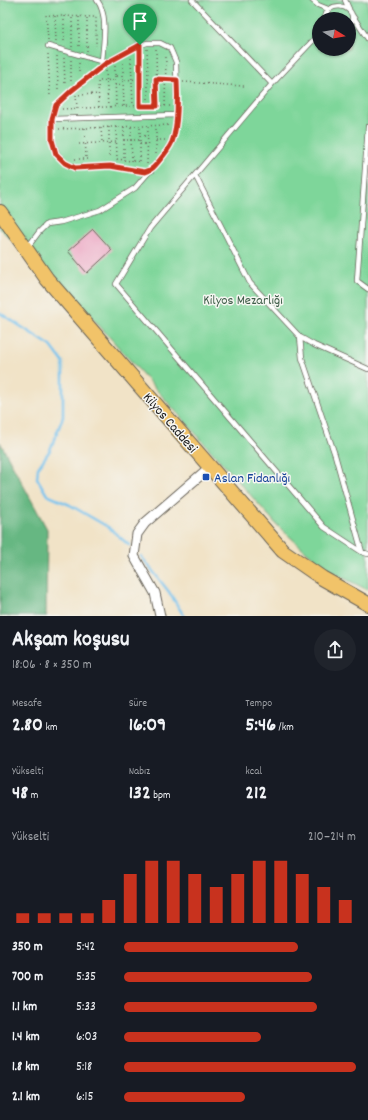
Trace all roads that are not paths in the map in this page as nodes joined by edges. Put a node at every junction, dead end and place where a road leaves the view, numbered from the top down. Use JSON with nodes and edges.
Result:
{"nodes":[{"id":1,"x":97,"y":0,"type":"edge"},
{"id":2,"x":192,"y":0,"type":"edge"},
{"id":3,"x":312,"y":0,"type":"edge"},
{"id":4,"x":346,"y":0,"type":"edge"},
{"id":5,"x":328,"y":9,"type":"junction"},
{"id":6,"x":326,"y":12,"type":"edge"},
{"id":7,"x":350,"y":12,"type":"edge"},
{"id":8,"x":350,"y":12,"type":"edge"},
{"id":9,"x":356,"y":21,"type":"edge"},
{"id":10,"x":368,"y":39,"type":"edge"},
{"id":11,"x":312,"y":41,"type":"edge"},
{"id":12,"x":48,"y":46,"type":"road end"},
{"id":13,"x":105,"y":63,"type":"junction"},
{"id":14,"x":272,"y":84,"type":"junction"},
{"id":15,"x":176,"y":115,"type":"junction"},
{"id":16,"x":52,"y":119,"type":"junction"},
{"id":17,"x":368,"y":127,"type":"edge"},
{"id":18,"x":133,"y":170,"type":"junction"},
{"id":19,"x":149,"y":171,"type":"junction"},
{"id":20,"x":195,"y":175,"type":"junction"},
{"id":21,"x":135,"y":188,"type":"junction"},
{"id":22,"x":0,"y":212,"type":"edge"},
{"id":23,"x":26,"y":250,"type":"junction"},
{"id":24,"x":368,"y":289,"type":"edge"},
{"id":25,"x":300,"y":337,"type":"junction"},
{"id":26,"x":368,"y":369,"type":"edge"},
{"id":27,"x":210,"y":467,"type":"junction"},
{"id":28,"x":362,"y":552,"type":"junction"},
{"id":29,"x":368,"y":554,"type":"edge"},
{"id":30,"x":368,"y":604,"type":"edge"},
{"id":31,"x":160,"y":616,"type":"edge"}],
"edges":[{"from":1,"to":13,"type":"lane"},
{"from":2,"to":14,"type":"lane"},
{"from":3,"to":5,"type":"lane"},
{"from":4,"to":8,"type":"lane"},
{"from":5,"to":6,"type":"lane"},
{"from":5,"to":7,"type":"lane"},
{"from":9,"to":10,"type":"lane"},
{"from":11,"to":14,"type":"lane"},
{"from":12,"to":13,"type":"lane"},
{"from":13,"to":15,"type":"lane"},
{"from":13,"to":16,"type":"lane"},
{"from":14,"to":20,"type":"lane"},
{"from":15,"to":16,"type":"lane"},
{"from":15,"to":19,"type":"lane"},
{"from":16,"to":18,"type":"lane"},
{"from":17,"to":24,"type":"lane"},
{"from":18,"to":19,"type":"lane"},
{"from":18,"to":21,"type":"lane"},
{"from":19,"to":21,"type":"lane"},
{"from":20,"to":25,"type":"lane"},
{"from":20,"to":28,"type":"lane"},
{"from":21,"to":23,"type":"lane"},
{"from":22,"to":23,"type":"main road","name":"Kilyos Caddesi"},
{"from":23,"to":27,"type":"main road","name":"Kilyos Caddesi"},
{"from":25,"to":26,"type":"lane"},
{"from":25,"to":28,"type":"lane"},
{"from":27,"to":30,"type":"main road","name":"Kilyos Caddesi"},
{"from":27,"to":31,"type":"street"},
{"from":28,"to":29,"type":"lane"}]}
